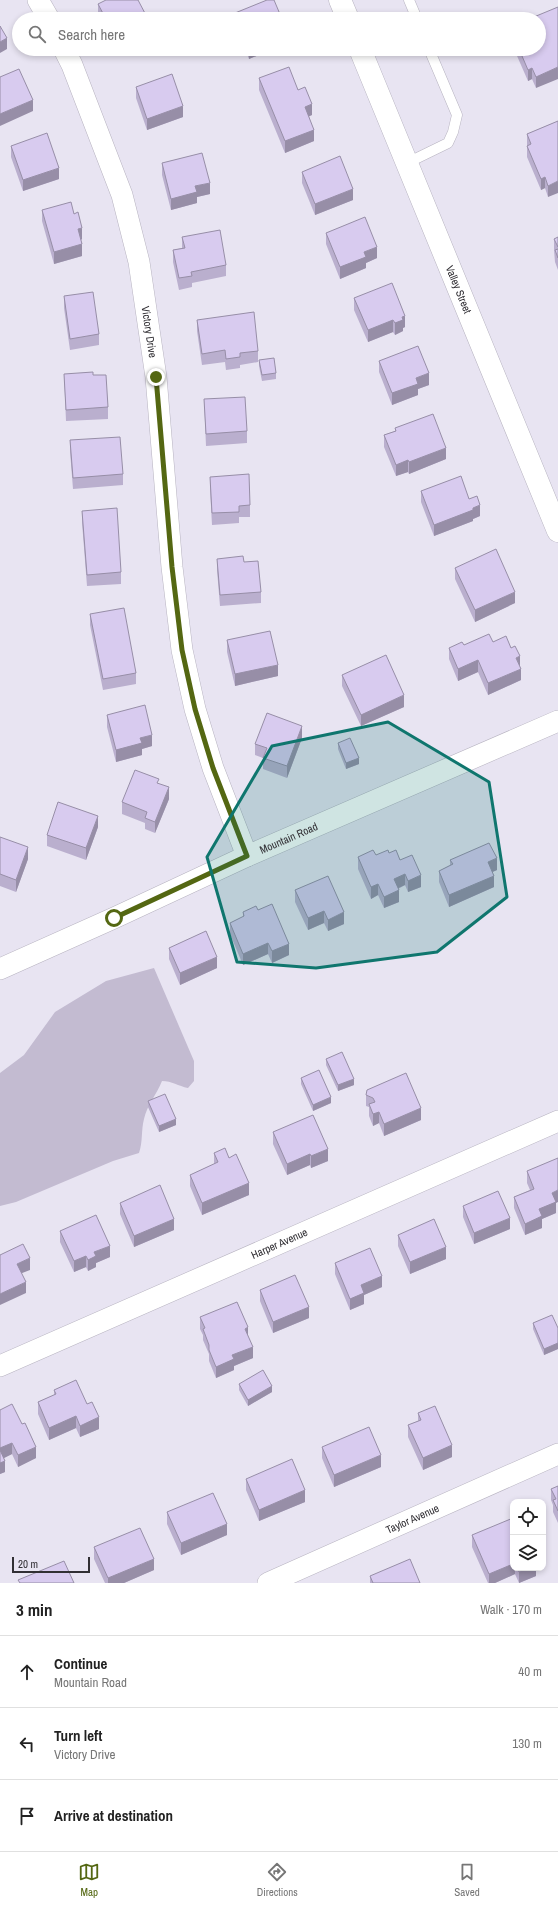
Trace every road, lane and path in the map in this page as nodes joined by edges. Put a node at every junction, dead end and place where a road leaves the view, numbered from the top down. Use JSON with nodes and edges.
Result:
{"nodes":[{"id":1,"x":38,"y":0,"type":"edge"},
{"id":2,"x":340,"y":0,"type":"edge"},
{"id":3,"x":409,"y":0,"type":"edge"},
{"id":4,"x":45,"y":12,"type":"edge"},
{"id":5,"x":345,"y":12,"type":"edge"},
{"id":6,"x":414,"y":12,"type":"edge"},
{"id":7,"x":68,"y":56,"type":"edge"},
{"id":8,"x":363,"y":56,"type":"edge"},
{"id":9,"x":432,"y":56,"type":"edge"},
{"id":10,"x":407,"y":163,"type":"junction"},
{"id":11,"x":558,"y":531,"type":"edge"},
{"id":12,"x":558,"y":721,"type":"edge"},
{"id":13,"x":247,"y":856,"type":"junction"},
{"id":14,"x":0,"y":969,"type":"edge"},
{"id":15,"x":558,"y":1121,"type":"edge"},
{"id":16,"x":0,"y":1366,"type":"edge"},
{"id":17,"x":558,"y":1454,"type":"edge"},
{"id":18,"x":268,"y":1583,"type":"edge"}],
"edges":[{"from":1,"to":4,"type":"street"},
{"from":2,"to":5,"type":"street"},
{"from":3,"to":6,"type":"lane"},
{"from":7,"to":13,"type":"street","name":"Victory Drive"},
{"from":8,"to":10,"type":"street","name":"Valley Street"},
{"from":9,"to":10,"type":"lane"},
{"from":10,"to":11,"type":"street","name":"Valley Street"},
{"from":12,"to":13,"type":"street","name":"Mountain Road"},
{"from":13,"to":14,"type":"street","name":"Mountain Road"},
{"from":15,"to":16,"type":"street","name":"Harper Avenue"},
{"from":17,"to":18,"type":"street","name":"Taylor Avenue"}]}
